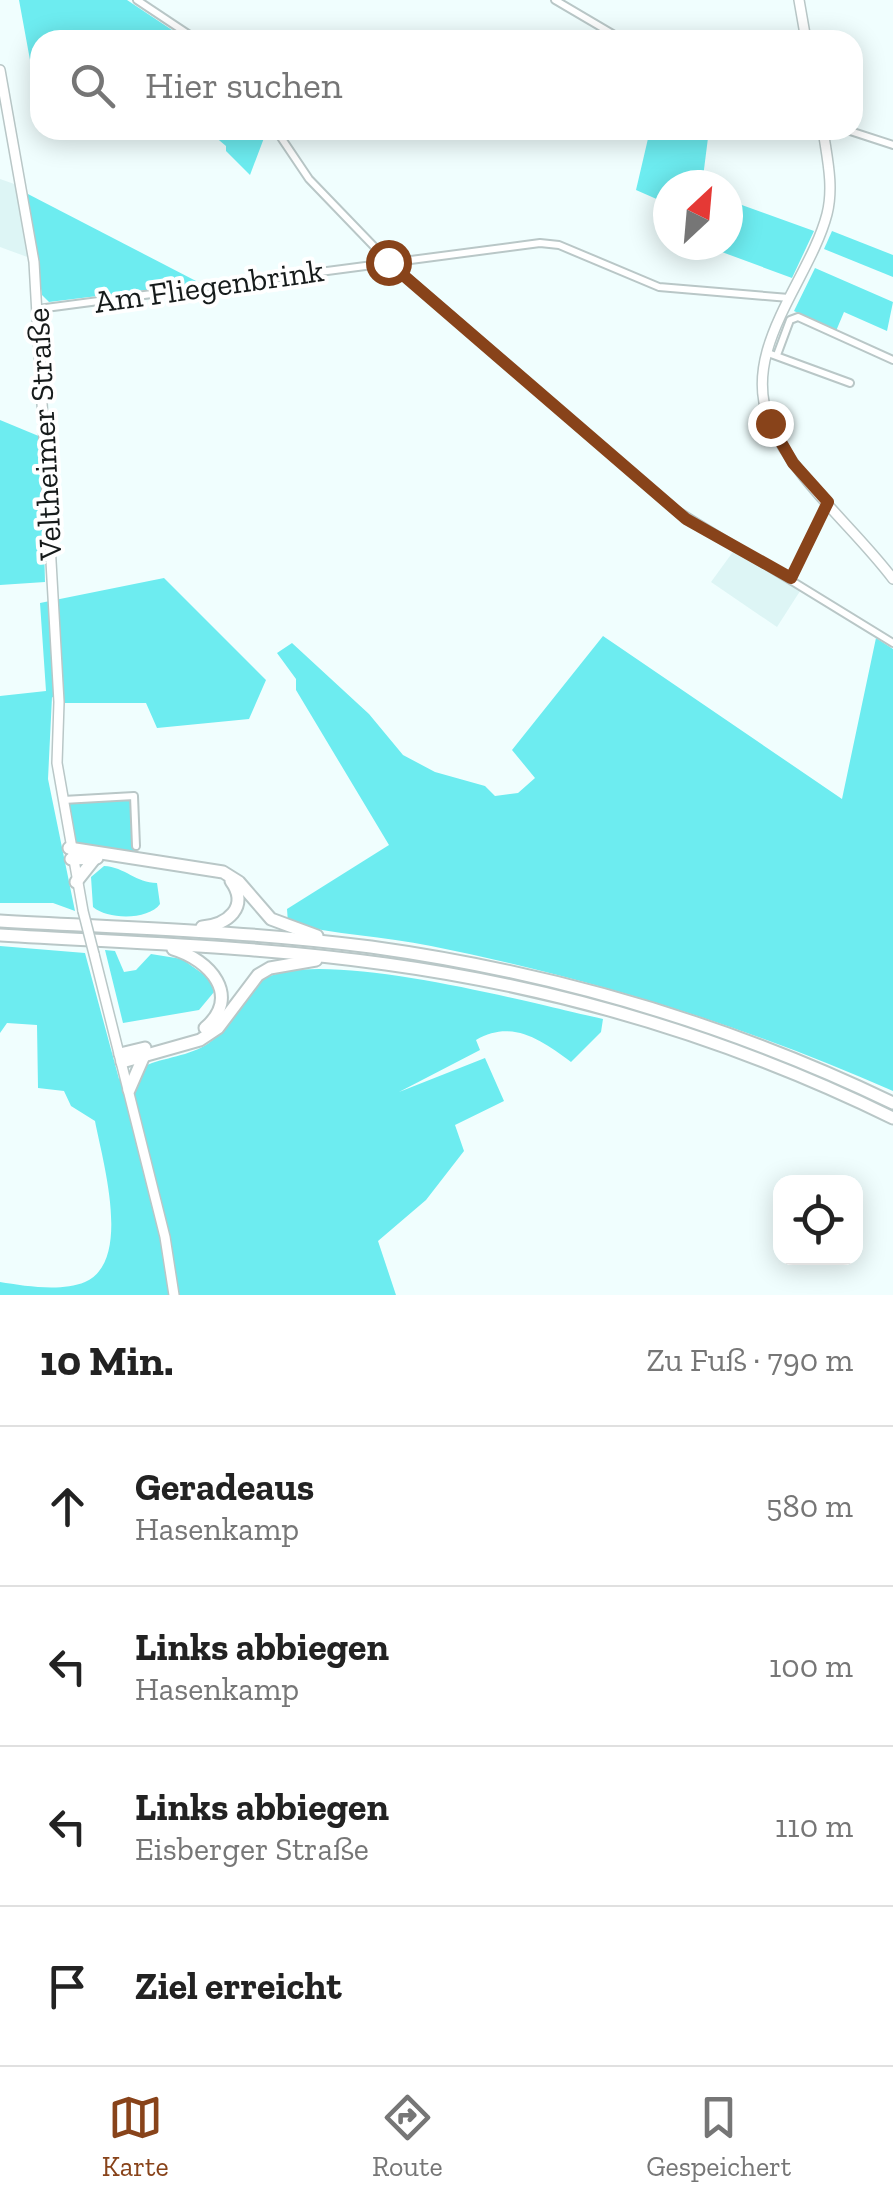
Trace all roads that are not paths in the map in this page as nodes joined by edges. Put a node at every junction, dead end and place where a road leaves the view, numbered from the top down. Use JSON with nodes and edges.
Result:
{"nodes":[{"id":1,"x":137,"y":0,"type":"edge"},
{"id":2,"x":555,"y":0,"type":"edge"},
{"id":3,"x":798,"y":0,"type":"edge"},
{"id":4,"x":182,"y":30,"type":"edge"},
{"id":5,"x":607,"y":30,"type":"edge"},
{"id":6,"x":804,"y":30,"type":"edge"},
{"id":7,"x":0,"y":70,"type":"edge"},
{"id":8,"x":863,"y":135,"type":"edge"},
{"id":9,"x":283,"y":140,"type":"edge"},
{"id":10,"x":824,"y":140,"type":"edge"},
{"id":11,"x":893,"y":145,"type":"edge"},
{"id":12,"x":388,"y":262,"type":"junction"},
{"id":13,"x":789,"y":298,"type":"junction"},
{"id":14,"x":38,"y":309,"type":"junction"},
{"id":15,"x":772,"y":354,"type":"junction"},
{"id":16,"x":893,"y":360,"type":"edge"},
{"id":17,"x":850,"y":382,"type":"dead end"},
{"id":18,"x":828,"y":502,"type":"junction"},
{"id":19,"x":791,"y":578,"type":"junction"},
{"id":20,"x":893,"y":579,"type":"edge"},
{"id":21,"x":893,"y":644,"type":"edge"},
{"id":22,"x":62,"y":801,"type":"junction"},
{"id":23,"x":136,"y":846,"type":"dead end"},
{"id":24,"x":70,"y":854,"type":"junction"},
{"id":25,"x":111,"y":857,"type":"junction"},
{"id":26,"x":95,"y":858,"type":"junction"},
{"id":27,"x":211,"y":869,"type":"junction"},
{"id":28,"x":76,"y":882,"type":"junction"},
{"id":29,"x":0,"y":921,"type":"edge"},
{"id":30,"x":160,"y":930,"type":"junction"},
{"id":31,"x":0,"y":935,"type":"edge"},
{"id":32,"x":155,"y":944,"type":"junction"},
{"id":33,"x":340,"y":944,"type":"junction"},
{"id":34,"x":347,"y":958,"type":"junction"},
{"id":35,"x":145,"y":1056,"type":"junction"},
{"id":36,"x":121,"y":1058,"type":"junction"},
{"id":37,"x":129,"y":1090,"type":"junction"},
{"id":38,"x":893,"y":1103,"type":"edge"},
{"id":39,"x":893,"y":1118,"type":"edge"},
{"id":40,"x":174,"y":1295,"type":"edge"}],
"edges":[{"from":1,"to":4,"type":"street"},
{"from":2,"to":5,"type":"street"},
{"from":3,"to":6,"type":"main road"},
{"from":7,"to":14,"type":"main road","name":"Veltheimer Straße"},
{"from":8,"to":11,"type":"street"},
{"from":9,"to":12,"type":"street"},
{"from":10,"to":13,"type":"main road"},
{"from":12,"to":13,"type":"street","name":"Am Fliegenbrink"},
{"from":12,"to":14,"type":"street","name":"Am Fliegenbrink"},
{"from":12,"to":19,"type":"street"},
{"from":13,"to":15,"type":"main road"},
{"from":14,"to":22,"type":"main road","name":"Veltheimer Straße"},
{"from":15,"to":16,"type":"street"},
{"from":15,"to":17,"type":"street"},
{"from":15,"to":18,"type":"main road"},
{"from":18,"to":19,"type":"street"},
{"from":18,"to":20,"type":"main road"},
{"from":19,"to":21,"type":"street"},
{"from":22,"to":23,"type":"street"},
{"from":22,"to":24,"type":"main road","name":"Veltheimer Straße"},
{"from":24,"to":25,"type":"highway"},
{"from":24,"to":26,"type":"highway"},
{"from":24,"to":28,"type":"main road","name":"Veltheimer Straße"},
{"from":25,"to":26,"type":"highway"},
{"from":25,"to":27,"type":"highway"},
{"from":26,"to":28,"type":"highway"},
{"from":27,"to":30,"type":"highway"},
{"from":27,"to":33,"type":"highway"},
{"from":28,"to":36,"type":"main road","name":"Veltheimer Straße","bridge":true},
{"from":29,"to":30,"type":"highway"},
{"from":30,"to":33,"type":"highway"},
{"from":31,"to":32,"type":"highway"},
{"from":32,"to":34,"type":"highway"},
{"from":32,"to":36,"type":"highway"},
{"from":33,"to":38,"type":"highway"},
{"from":34,"to":35,"type":"highway"},
{"from":34,"to":39,"type":"highway"},
{"from":35,"to":36,"type":"highway"},
{"from":35,"to":37,"type":"highway"},
{"from":36,"to":37,"type":"main road","name":"Veltheimer Straße"},
{"from":37,"to":40,"type":"main road","name":"Veltheimer Straße"}]}
